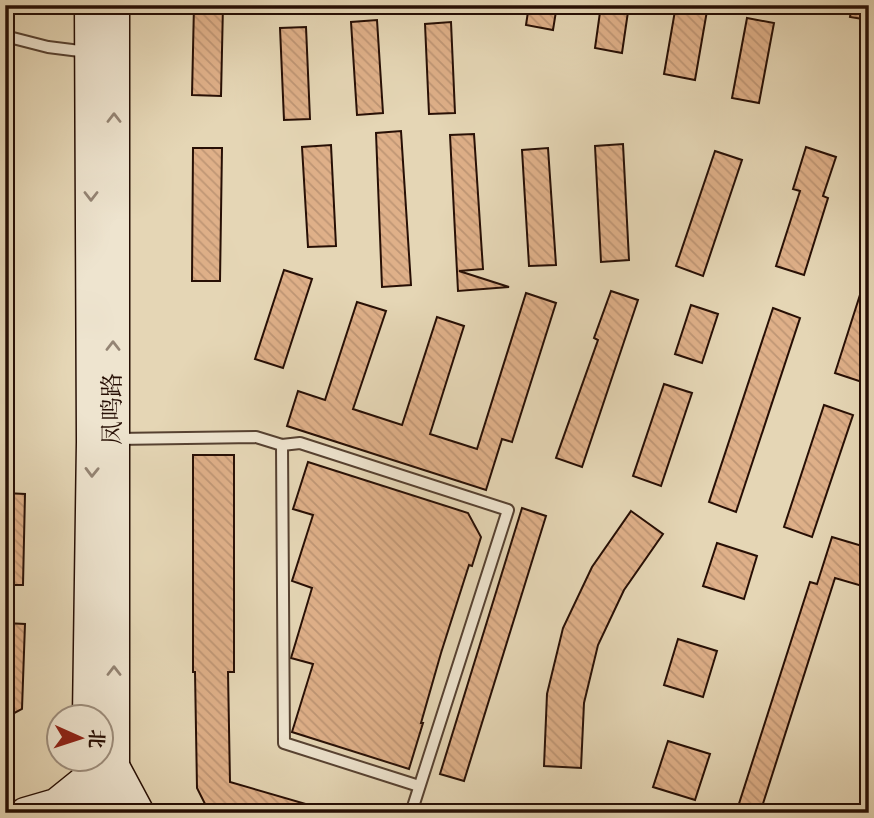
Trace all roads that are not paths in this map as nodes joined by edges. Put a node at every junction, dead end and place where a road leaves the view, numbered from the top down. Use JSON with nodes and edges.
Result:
{"nodes":[{"id":1,"x":90,"y":5,"type":"edge"},
{"id":2,"x":114,"y":5,"type":"edge"},
{"id":3,"x":5,"y":36,"type":"edge"},
{"id":4,"x":90,"y":52,"type":"junction"},
{"id":5,"x":113,"y":439,"type":"junction"},
{"id":6,"x":282,"y":445,"type":"junction"},
{"id":7,"x":88,"y":702,"type":"edge"},
{"id":8,"x":99,"y":702,"type":"edge"},
{"id":9,"x":91,"y":772,"type":"edge"},
{"id":10,"x":95,"y":772,"type":"edge"},
{"id":11,"x":98,"y":772,"type":"edge"},
{"id":12,"x":100,"y":772,"type":"edge"},
{"id":13,"x":419,"y":786,"type":"junction"},
{"id":14,"x":24,"y":813,"type":"edge"},
{"id":15,"x":87,"y":813,"type":"edge"},
{"id":16,"x":114,"y":813,"type":"edge"},
{"id":17,"x":138,"y":813,"type":"edge"},
{"id":18,"x":411,"y":813,"type":"edge"}],
"edges":[{"from":1,"to":4,"type":"street","name":"凤鸣路"},
{"from":5,"to":2,"type":"street","name":"凤鸣路","one_way":true},
{"from":3,"to":4,"type":"lane"},
{"from":4,"to":7,"type":"street","name":"凤鸣路","one_way":true},
{"from":5,"to":6,"type":"lane"},
{"from":8,"to":5,"type":"street","name":"凤鸣路","one_way":true},
{"from":6,"to":13,"type":"lane"},
{"from":6,"to":13,"type":"lane"},
{"from":9,"to":14,"type":"street"},
{"from":10,"to":15,"type":"street","name":"凤鸣路"},
{"from":11,"to":16,"type":"street","name":"凤鸣路"},
{"from":12,"to":17,"type":"street"},
{"from":13,"to":18,"type":"lane"}]}
